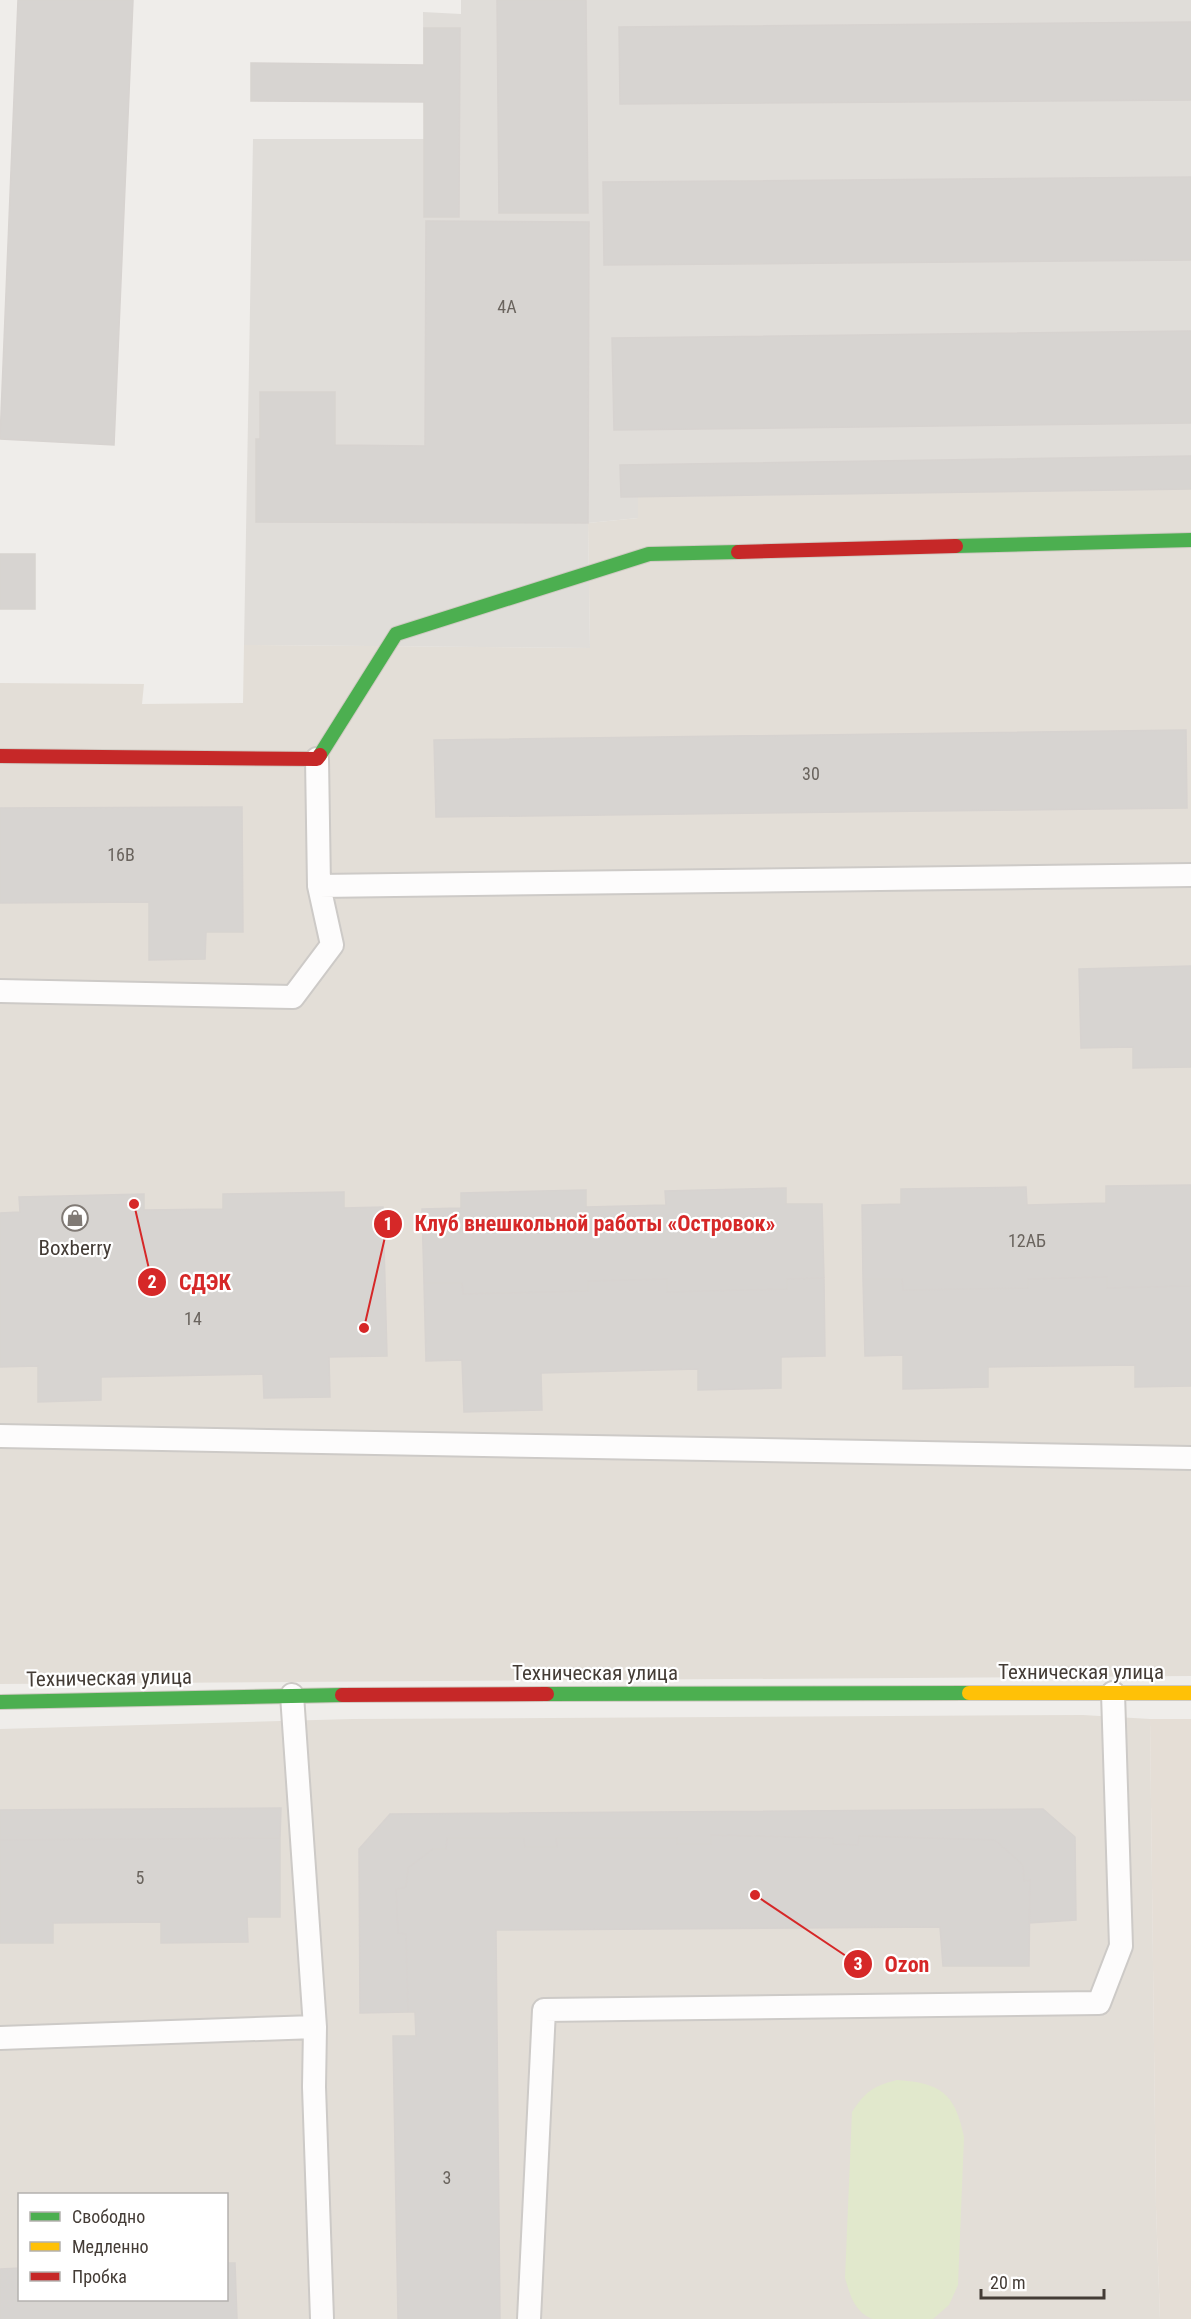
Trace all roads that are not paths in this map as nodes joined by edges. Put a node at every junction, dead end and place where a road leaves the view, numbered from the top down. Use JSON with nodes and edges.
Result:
{"nodes":[{"id":1,"x":1191,"y":540,"type":"edge"},
{"id":2,"x":0,"y":756,"type":"edge"},
{"id":3,"x":317,"y":759,"type":"junction"},
{"id":4,"x":1191,"y":875,"type":"edge"},
{"id":5,"x":319,"y":886,"type":"junction"},
{"id":6,"x":0,"y":991,"type":"edge"},
{"id":7,"x":0,"y":1436,"type":"edge"},
{"id":8,"x":1191,"y":1458,"type":"edge"},
{"id":9,"x":1113,"y":1693,"type":"junction"},
{"id":10,"x":1191,"y":1693,"type":"edge"},
{"id":11,"x":292,"y":1695,"type":"junction"},
{"id":12,"x":0,"y":1701,"type":"edge"},
{"id":13,"x":315,"y":2027,"type":"junction"},
{"id":14,"x":0,"y":2038,"type":"edge"},
{"id":15,"x":322,"y":2319,"type":"edge"},
{"id":16,"x":529,"y":2319,"type":"edge"}],
"edges":[{"from":1,"to":3,"type":"street"},
{"from":2,"to":3,"type":"street"},
{"from":3,"to":5,"type":"lane"},
{"from":4,"to":5,"type":"lane"},
{"from":5,"to":6,"type":"lane"},
{"from":7,"to":8,"type":"lane"},
{"from":9,"to":10,"type":"street","name":"Техническая улица"},
{"from":9,"to":11,"type":"street","name":"Техническая улица"},
{"from":9,"to":16,"type":"lane"},
{"from":11,"to":12,"type":"street","name":"Техническая улица"},
{"from":11,"to":13,"type":"lane"},
{"from":13,"to":14,"type":"lane"},
{"from":13,"to":15,"type":"lane"}]}
